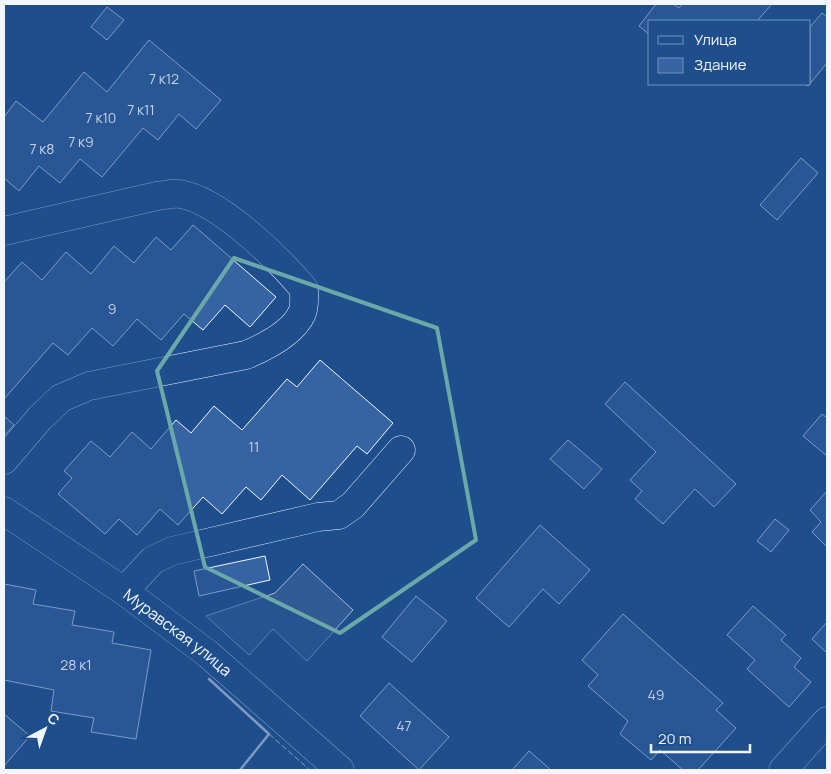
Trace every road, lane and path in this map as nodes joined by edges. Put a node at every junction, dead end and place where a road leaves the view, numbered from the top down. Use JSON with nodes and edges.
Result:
{"nodes":[{"id":1,"x":4,"y":232,"type":"edge"},
{"id":2,"x":401,"y":450,"type":"dead end"},
{"id":3,"x":4,"y":460,"type":"edge"},
{"id":4,"x":4,"y":512,"type":"edge"},
{"id":5,"x":124,"y":591,"type":"junction"},
{"id":6,"x":827,"y":721,"type":"edge"},
{"id":7,"x":340,"y":770,"type":"edge"},
{"id":8,"x":783,"y":770,"type":"edge"}],
"edges":[{"from":1,"to":3,"type":"street"},
{"from":2,"to":5,"type":"street"},
{"from":4,"to":5,"type":"street","name":"Муравская улица"},
{"from":5,"to":7,"type":"street","name":"Муравская улица"},
{"from":6,"to":8,"type":"street"}]}
